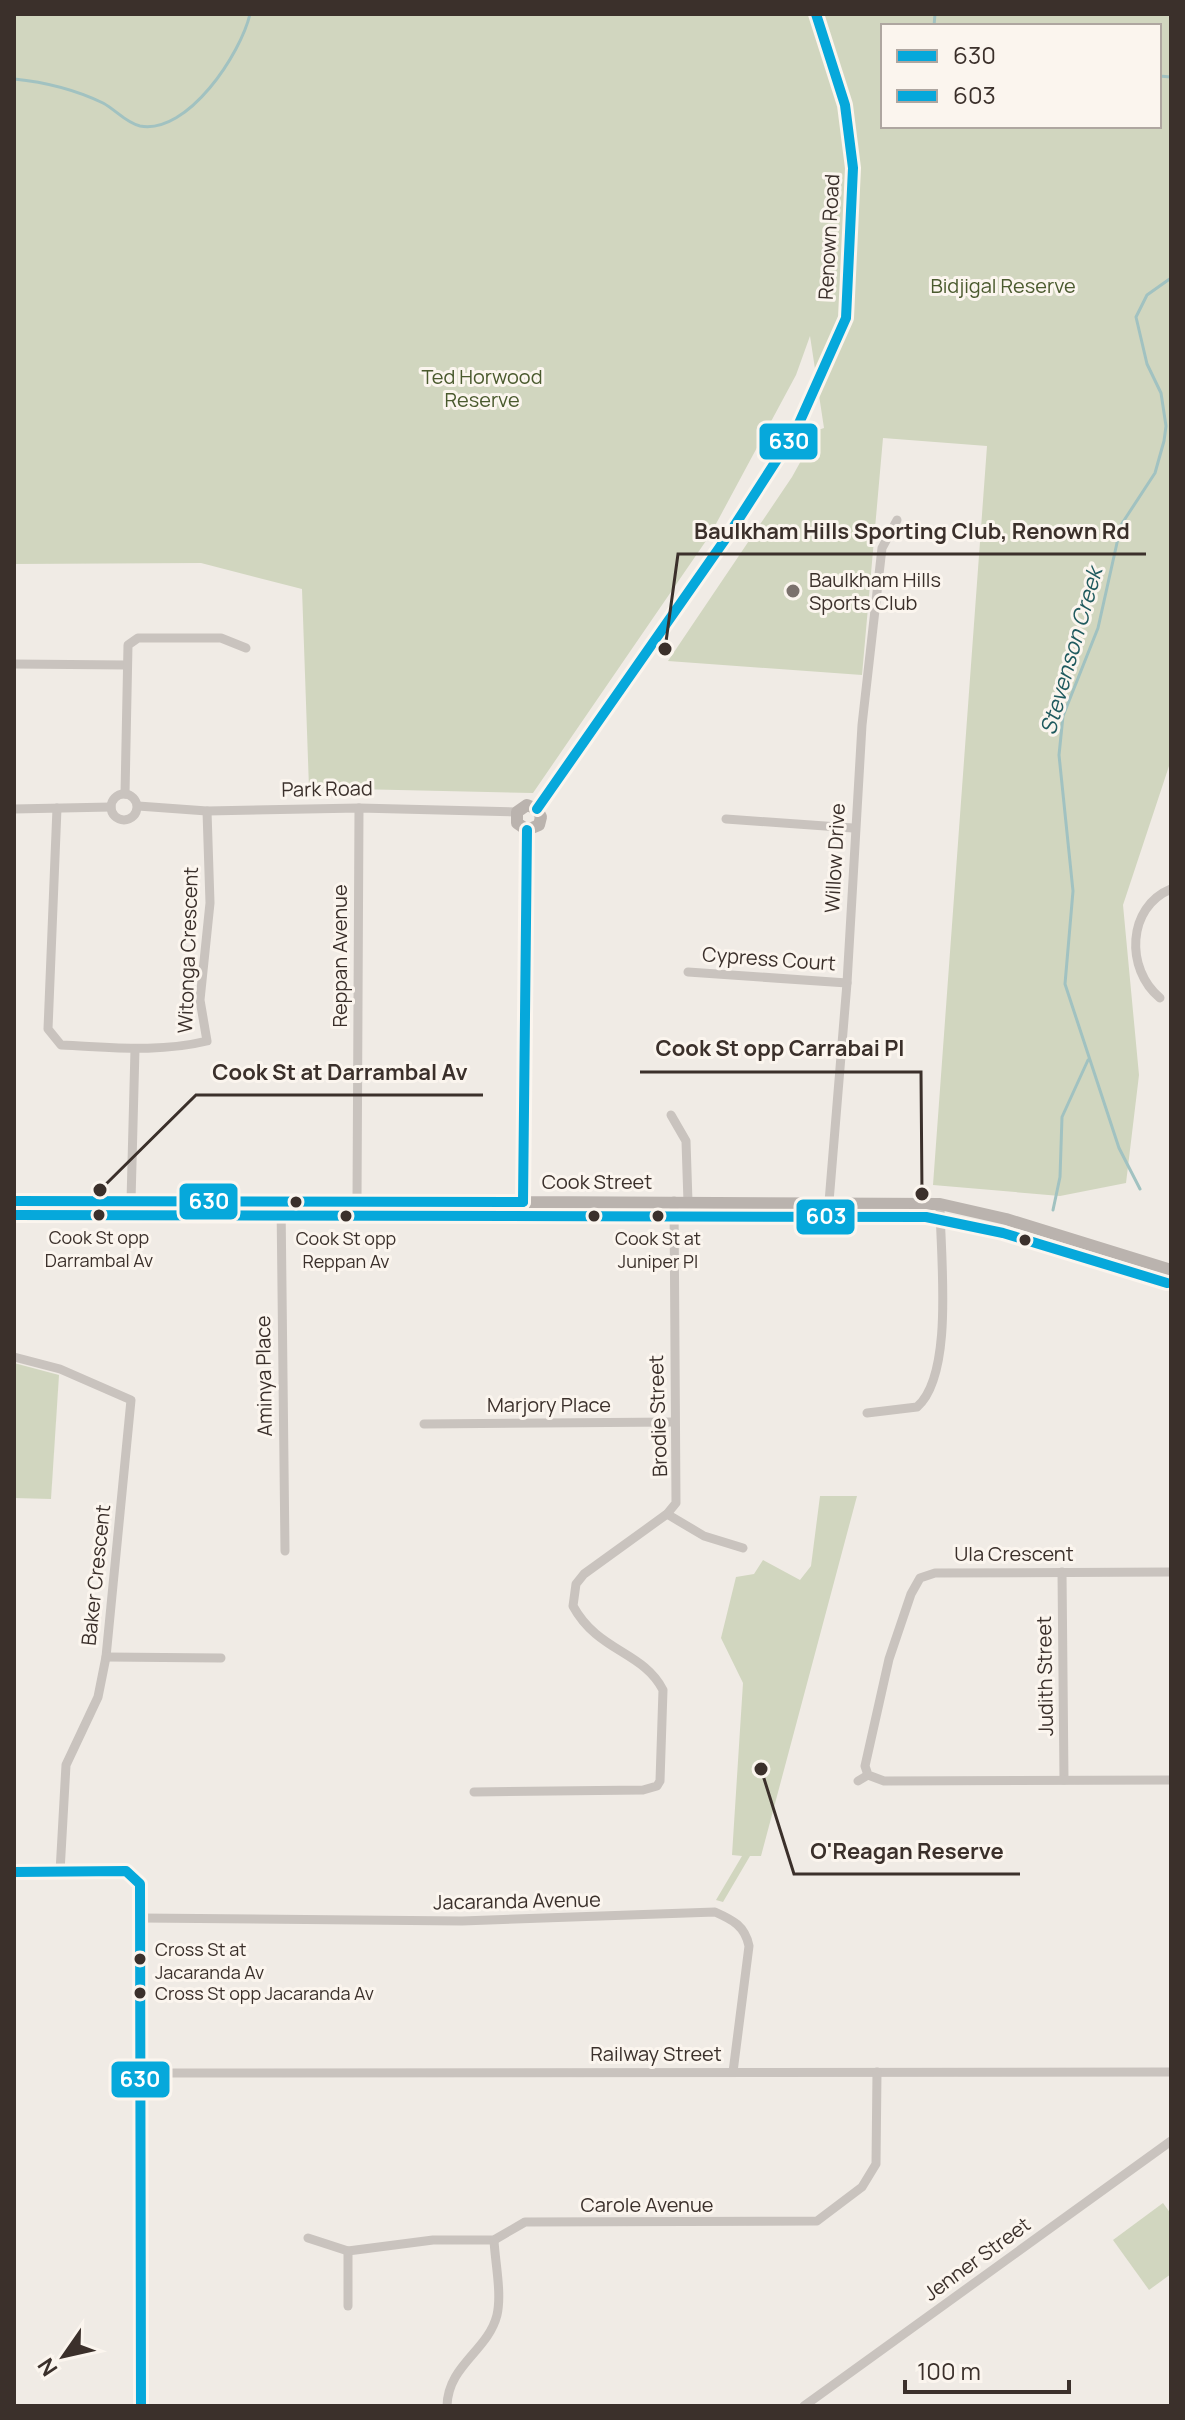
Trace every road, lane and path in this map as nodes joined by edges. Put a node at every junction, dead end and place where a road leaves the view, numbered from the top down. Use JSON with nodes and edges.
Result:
{"nodes":[{"id":1,"x":816,"y":14,"type":"edge"},
{"id":2,"x":897,"y":520,"type":"dead end"},
{"id":3,"x":246,"y":648,"type":"dead end"},
{"id":4,"x":14,"y":664,"type":"edge"},
{"id":5,"x":126,"y":665,"type":"junction"},
{"id":6,"x":125,"y":794,"type":"junction"},
{"id":7,"x":138,"y":806,"type":"junction"},
{"id":8,"x":111,"y":807,"type":"junction"},
{"id":9,"x":57,"y":808,"type":"junction"},
{"id":10,"x":359,"y":808,"type":"junction"},
{"id":11,"x":14,"y":809,"type":"edge"},
{"id":12,"x":537,"y":809,"type":"junction"},
{"id":13,"x":207,"y":811,"type":"junction"},
{"id":14,"x":517,"y":812,"type":"junction"},
{"id":15,"x":726,"y":819,"type":"dead end"},
{"id":16,"x":853,"y":828,"type":"junction"},
{"id":17,"x":527,"y":830,"type":"junction"},
{"id":18,"x":1171,"y":889,"type":"edge"},
{"id":19,"x":688,"y":972,"type":"dead end"},
{"id":20,"x":847,"y":983,"type":"junction"},
{"id":21,"x":1160,"y":998,"type":"dead end"},
{"id":22,"x":135,"y":1049,"type":"junction"},
{"id":23,"x":671,"y":1115,"type":"dead end"},
{"id":24,"x":14,"y":1201,"type":"edge"},
{"id":25,"x":131,"y":1201,"type":"junction"},
{"id":26,"x":357,"y":1201,"type":"junction"},
{"id":27,"x":281,"y":1202,"type":"junction"},
{"id":28,"x":523,"y":1202,"type":"junction"},
{"id":29,"x":681,"y":1202,"type":"junction"},
{"id":30,"x":829,"y":1202,"type":"junction"},
{"id":31,"x":940,"y":1204,"type":"junction"},
{"id":32,"x":1171,"y":1270,"type":"edge"},
{"id":33,"x":14,"y":1357,"type":"edge"},
{"id":34,"x":867,"y":1413,"type":"dead end"},
{"id":35,"x":674,"y":1422,"type":"junction"},
{"id":36,"x":424,"y":1424,"type":"dead end"},
{"id":37,"x":667,"y":1514,"type":"junction"},
{"id":38,"x":743,"y":1548,"type":"dead end"},
{"id":39,"x":285,"y":1551,"type":"dead end"},
{"id":40,"x":1062,"y":1572,"type":"junction"},
{"id":41,"x":1171,"y":1572,"type":"edge"},
{"id":42,"x":106,"y":1657,"type":"junction"},
{"id":43,"x":221,"y":1658,"type":"dead end"},
{"id":44,"x":868,"y":1775,"type":"junction"},
{"id":45,"x":1064,"y":1780,"type":"junction"},
{"id":46,"x":1171,"y":1780,"type":"edge"},
{"id":47,"x":858,"y":1781,"type":"dead end"},
{"id":48,"x":474,"y":1792,"type":"dead end"},
{"id":49,"x":14,"y":1872,"type":"edge"},
{"id":50,"x":60,"y":1872,"type":"junction"},
{"id":51,"x":141,"y":1918,"type":"junction"},
{"id":52,"x":733,"y":2072,"type":"junction"},
{"id":53,"x":877,"y":2072,"type":"junction"},
{"id":54,"x":1171,"y":2072,"type":"edge"},
{"id":55,"x":142,"y":2073,"type":"junction"},
{"id":56,"x":1171,"y":2141,"type":"edge"},
{"id":57,"x":308,"y":2238,"type":"dead end"},
{"id":58,"x":494,"y":2240,"type":"junction"},
{"id":59,"x":348,"y":2251,"type":"junction"},
{"id":60,"x":348,"y":2306,"type":"dead end"},
{"id":61,"x":141,"y":2406,"type":"edge"},
{"id":62,"x":447,"y":2406,"type":"edge"},
{"id":63,"x":804,"y":2406,"type":"edge"}],
"edges":[{"from":1,"to":12,"type":"main road","name":"Renown Road"},
{"from":2,"to":16,"type":"street","name":"Willow Drive"},
{"from":3,"to":5,"type":"street"},
{"from":4,"to":5,"type":"street"},
{"from":5,"to":6,"type":"street"},
{"from":6,"to":7,"type":"street"},
{"from":6,"to":8,"type":"street"},
{"from":7,"to":8,"type":"street"},
{"from":7,"to":13,"type":"street","name":"Park Road"},
{"from":8,"to":9,"type":"street"},
{"from":9,"to":11,"type":"street"},
{"from":9,"to":22,"type":"street","name":"Witonga Crescent"},
{"from":10,"to":13,"type":"street","name":"Park Road"},
{"from":10,"to":14,"type":"street","name":"Park Road"},
{"from":10,"to":26,"type":"street","name":"Reppan Avenue"},
{"from":12,"to":14,"type":"main road"},
{"from":12,"to":17,"type":"main road"},
{"from":13,"to":22,"type":"street","name":"Witonga Crescent"},
{"from":14,"to":17,"type":"main road"},
{"from":15,"to":16,"type":"street"},
{"from":16,"to":20,"type":"street","name":"Willow Drive"},
{"from":17,"to":28,"type":"main road"},
{"from":18,"to":21,"type":"street"},
{"from":19,"to":20,"type":"street","name":"Cypress Court"},
{"from":20,"to":30,"type":"street","name":"Willow Drive"},
{"from":22,"to":25,"type":"street"},
{"from":23,"to":29,"type":"street","name":"Brodie Street"},
{"from":24,"to":25,"type":"street","name":"Cook Street"},
{"from":25,"to":27,"type":"street","name":"Cook Street"},
{"from":26,"to":27,"type":"street","name":"Cook Street"},
{"from":26,"to":28,"type":"street","name":"Cook Street"},
{"from":27,"to":39,"type":"street","name":"Aminya Place"},
{"from":28,"to":29,"type":"main road","name":"Cook Street"},
{"from":29,"to":30,"type":"main road","name":"Cook Street"},
{"from":29,"to":35,"type":"street","name":"Brodie Street"},
{"from":30,"to":31,"type":"main road","name":"Cook Street"},
{"from":31,"to":32,"type":"main road","name":"Cook Street"},
{"from":31,"to":34,"type":"street"},
{"from":33,"to":42,"type":"street","name":"Baker Crescent"},
{"from":35,"to":36,"type":"street","name":"Marjory Place"},
{"from":35,"to":37,"type":"street","name":"Brodie Street"},
{"from":37,"to":38,"type":"street"},
{"from":37,"to":48,"type":"street"},
{"from":40,"to":41,"type":"street","name":"Ula Crescent"},
{"from":40,"to":44,"type":"street","name":"Ula Crescent"},
{"from":40,"to":45,"type":"street","name":"Judith Street"},
{"from":42,"to":43,"type":"street"},
{"from":42,"to":50,"type":"street","name":"Baker Crescent"},
{"from":44,"to":45,"type":"street"},
{"from":44,"to":47,"type":"street"},
{"from":45,"to":46,"type":"street"},
{"from":49,"to":50,"type":"street"},
{"from":50,"to":51,"type":"street"},
{"from":51,"to":52,"type":"street","name":"Jacaranda Avenue"},
{"from":51,"to":55,"type":"street"},
{"from":52,"to":53,"type":"street","name":"Railway Street"},
{"from":52,"to":55,"type":"street","name":"Railway Street"},
{"from":53,"to":54,"type":"street","name":"Railway Street"},
{"from":53,"to":58,"type":"street","name":"Carole Avenue"},
{"from":55,"to":61,"type":"street"},
{"from":56,"to":63,"type":"street","name":"Jenner Street"},
{"from":57,"to":59,"type":"street","name":"Carole Avenue"},
{"from":58,"to":59,"type":"street","name":"Carole Avenue"},
{"from":58,"to":62,"type":"street"},
{"from":59,"to":60,"type":"street"}]}
